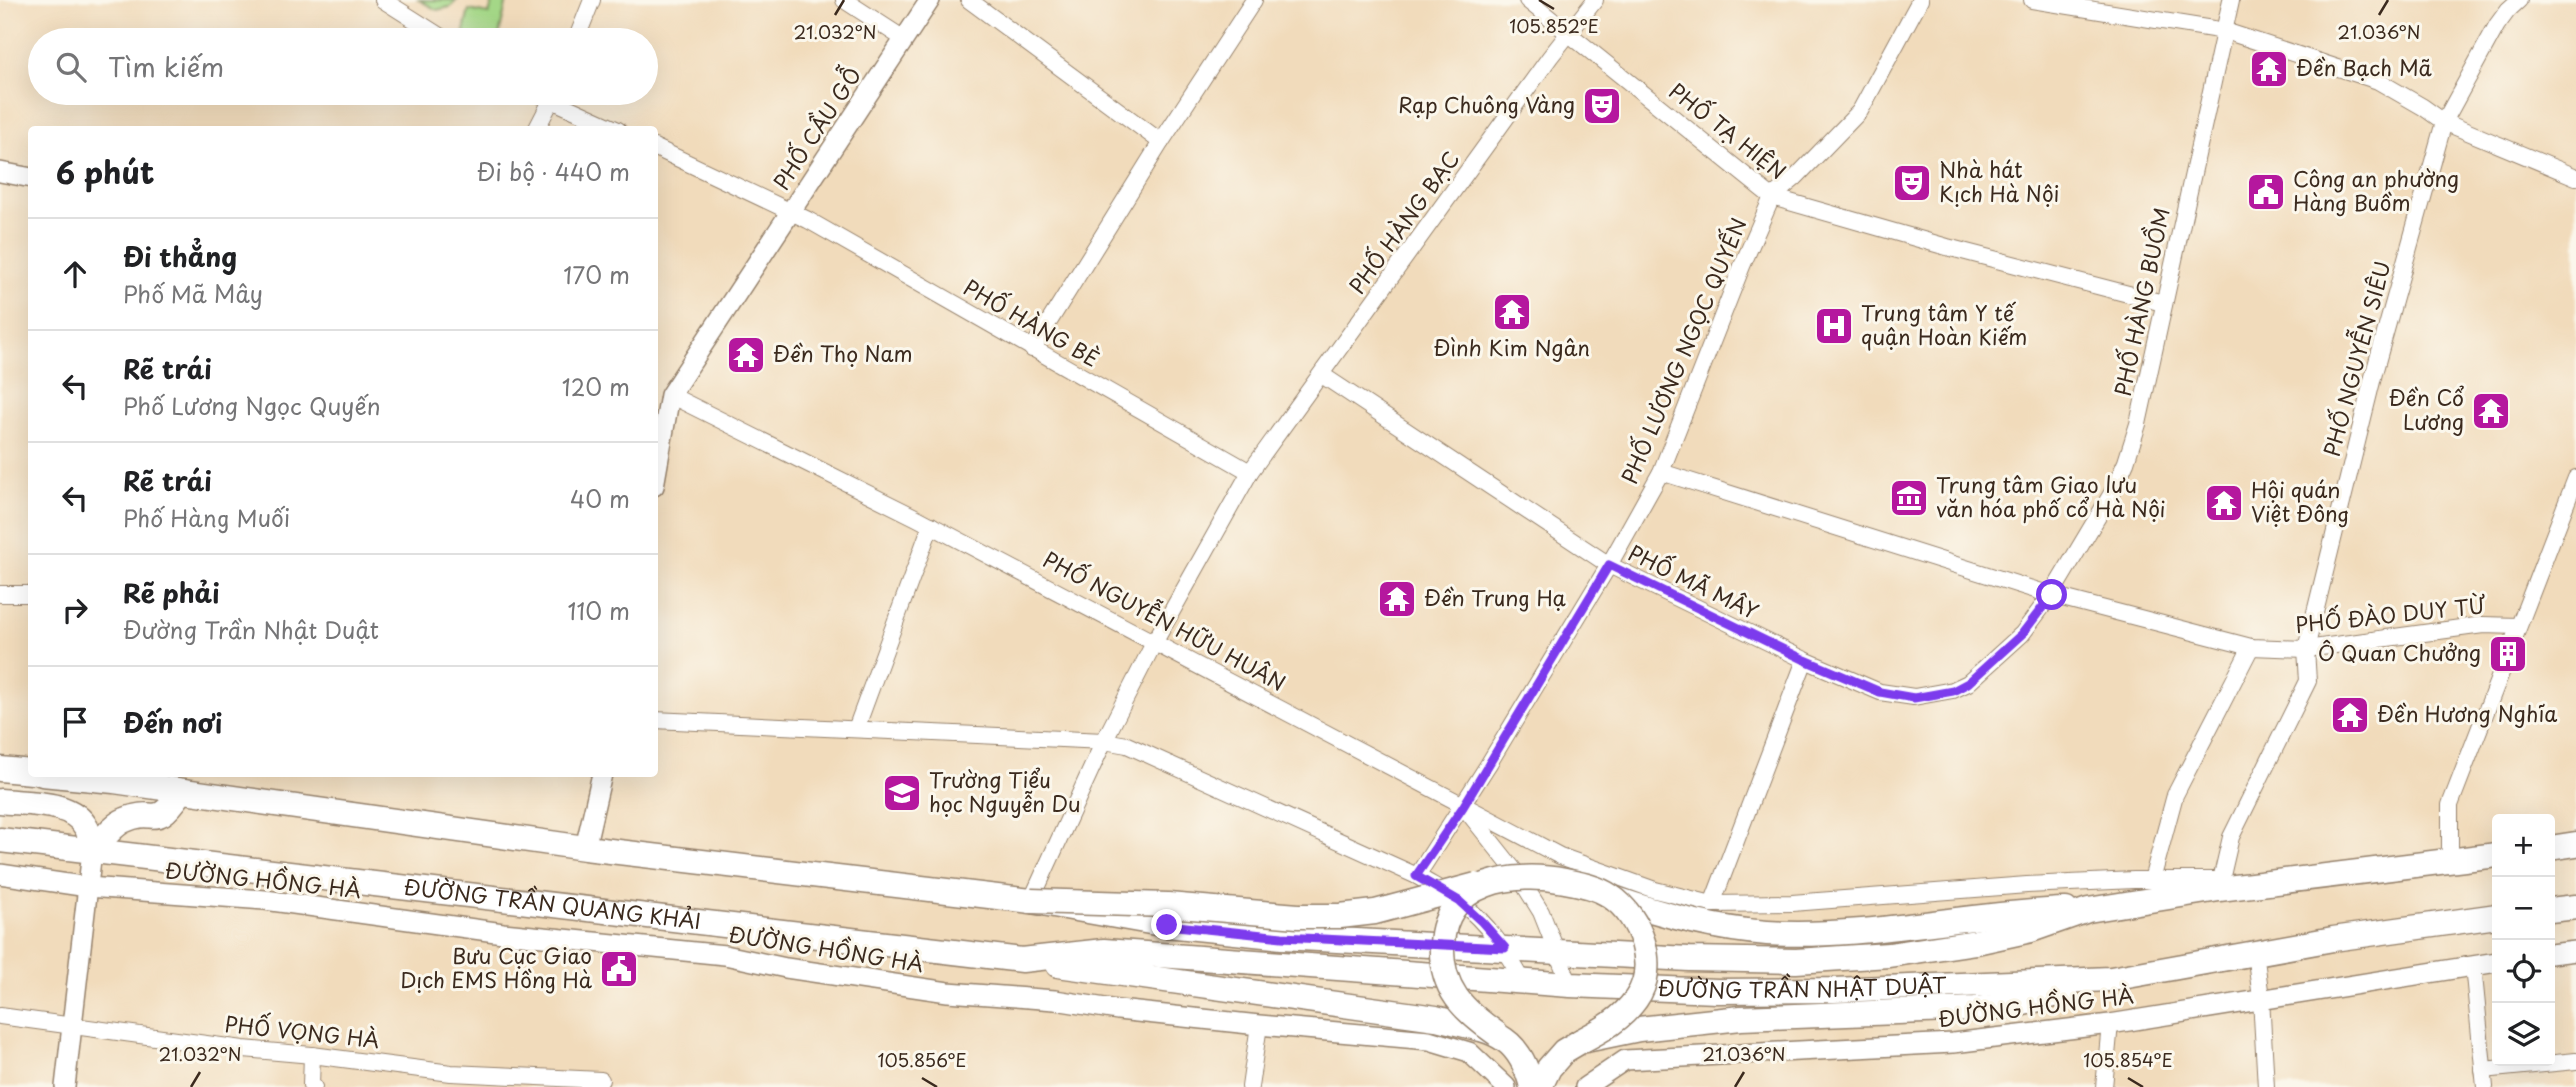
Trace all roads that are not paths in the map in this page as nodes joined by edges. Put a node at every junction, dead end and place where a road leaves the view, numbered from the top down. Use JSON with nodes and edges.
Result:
{"nodes":[{"id":1,"x":383,"y":0,"type":"edge"},
{"id":2,"x":592,"y":0,"type":"edge"},
{"id":3,"x":844,"y":0,"type":"edge"},
{"id":4,"x":930,"y":0,"type":"edge"},
{"id":5,"x":969,"y":0,"type":"edge"},
{"id":6,"x":1254,"y":0,"type":"edge"},
{"id":7,"x":1527,"y":0,"type":"edge"},
{"id":8,"x":1595,"y":0,"type":"edge"},
{"id":9,"x":1920,"y":0,"type":"edge"},
{"id":10,"x":2032,"y":0,"type":"edge"},
{"id":11,"x":2231,"y":0,"type":"edge"},
{"id":12,"x":2519,"y":0,"type":"edge"},
{"id":13,"x":427,"y":28,"type":"edge"},
{"id":14,"x":581,"y":28,"type":"edge"},
{"id":15,"x":2225,"y":31,"type":"junction"},
{"id":16,"x":1567,"y":33,"type":"junction"},
{"id":17,"x":904,"y":39,"type":"junction"},
{"id":18,"x":549,"y":105,"type":"edge"},
{"id":19,"x":571,"y":105,"type":"edge"},
{"id":20,"x":2444,"y":122,"type":"junction"},
{"id":21,"x":538,"y":126,"type":"edge"},
{"id":22,"x":610,"y":126,"type":"edge"},
{"id":23,"x":1161,"y":142,"type":"junction"},
{"id":24,"x":658,"y":149,"type":"edge"},
{"id":25,"x":0,"y":172,"type":"edge"},
{"id":26,"x":28,"y":177,"type":"edge"},
{"id":27,"x":2576,"y":177,"type":"edge"},
{"id":28,"x":1772,"y":197,"type":"junction"},
{"id":29,"x":791,"y":213,"type":"junction"},
{"id":30,"x":2164,"y":303,"type":"junction"},
{"id":31,"x":1032,"y":349,"type":"junction"},
{"id":32,"x":1322,"y":375,"type":"junction"},
{"id":33,"x":662,"y":391,"type":"edge"},
{"id":34,"x":658,"y":438,"type":"edge"},
{"id":35,"x":1250,"y":472,"type":"junction"},
{"id":36,"x":1661,"y":472,"type":"junction"},
{"id":37,"x":2576,"y":478,"type":"edge"},
{"id":38,"x":931,"y":526,"type":"junction"},
{"id":39,"x":1609,"y":565,"type":"junction"},
{"id":40,"x":0,"y":594,"type":"edge"},
{"id":41,"x":28,"y":594,"type":"edge"},
{"id":42,"x":2052,"y":595,"type":"junction"},
{"id":43,"x":2518,"y":626,"type":"junction"},
{"id":44,"x":1154,"y":643,"type":"junction"},
{"id":45,"x":2251,"y":647,"type":"junction"},
{"id":46,"x":2306,"y":649,"type":"junction"},
{"id":47,"x":2510,"y":649,"type":"dead end"},
{"id":48,"x":1805,"y":660,"type":"junction"},
{"id":49,"x":2504,"y":665,"type":"dead end"},
{"id":50,"x":658,"y":720,"type":"edge"},
{"id":51,"x":856,"y":729,"type":"junction"},
{"id":52,"x":1104,"y":741,"type":"junction"},
{"id":53,"x":0,"y":769,"type":"edge"},
{"id":54,"x":28,"y":772,"type":"edge"},
{"id":55,"x":116,"y":777,"type":"edge"},
{"id":56,"x":601,"y":777,"type":"edge"},
{"id":57,"x":181,"y":792,"type":"junction"},
{"id":58,"x":0,"y":801,"type":"edge"},
{"id":59,"x":1463,"y":807,"type":"junction"},
{"id":60,"x":0,"y":840,"type":"edge"},
{"id":61,"x":2576,"y":844,"type":"edge"},
{"id":62,"x":2555,"y":847,"type":"edge"},
{"id":63,"x":585,"y":848,"type":"junction"},
{"id":64,"x":92,"y":851,"type":"junction"},
{"id":65,"x":2492,"y":856,"type":"edge"},
{"id":66,"x":2450,"y":862,"type":"junction"},
{"id":67,"x":0,"y":874,"type":"edge"},
{"id":68,"x":1416,"y":876,"type":"junction"},
{"id":69,"x":2152,"y":880,"type":"junction"},
{"id":70,"x":2221,"y":880,"type":"junction"},
{"id":71,"x":1493,"y":881,"type":"junction"},
{"id":72,"x":2255,"y":886,"type":"junction"},
{"id":73,"x":88,"y":887,"type":"junction"},
{"id":74,"x":1611,"y":897,"type":"junction"},
{"id":75,"x":1031,"y":901,"type":"junction"},
{"id":76,"x":1713,"y":904,"type":"junction"},
{"id":77,"x":2576,"y":907,"type":"edge"},
{"id":78,"x":2555,"y":909,"type":"edge"},
{"id":79,"x":2088,"y":910,"type":"junction"},
{"id":80,"x":2492,"y":917,"type":"edge"},
{"id":81,"x":1505,"y":948,"type":"junction"},
{"id":82,"x":1558,"y":951,"type":"junction"},
{"id":83,"x":2576,"y":951,"type":"edge"},
{"id":84,"x":2255,"y":952,"type":"junction"},
{"id":85,"x":2555,"y":953,"type":"edge"},
{"id":86,"x":1102,"y":961,"type":"junction"},
{"id":87,"x":2492,"y":963,"type":"edge"},
{"id":88,"x":2473,"y":965,"type":"junction"},
{"id":89,"x":2111,"y":979,"type":"junction"},
{"id":90,"x":1524,"y":983,"type":"junction"},
{"id":91,"x":1570,"y":985,"type":"junction"},
{"id":92,"x":2261,"y":998,"type":"junction"},
{"id":93,"x":0,"y":1016,"type":"edge"},
{"id":94,"x":72,"y":1024,"type":"junction"},
{"id":95,"x":2110,"y":1024,"type":"junction"},
{"id":96,"x":1259,"y":1025,"type":"junction"},
{"id":97,"x":1497,"y":1034,"type":"junction"},
{"id":98,"x":1581,"y":1041,"type":"junction"},
{"id":99,"x":312,"y":1055,"type":"junction"},
{"id":100,"x":2576,"y":1061,"type":"edge"},
{"id":101,"x":2483,"y":1070,"type":"junction"},
{"id":102,"x":450,"y":1080,"type":"edge"},
{"id":103,"x":601,"y":1080,"type":"dead end"},
{"id":104,"x":65,"y":1087,"type":"edge"},
{"id":105,"x":314,"y":1087,"type":"edge"},
{"id":106,"x":1250,"y":1087,"type":"edge"},
{"id":107,"x":1506,"y":1087,"type":"edge"},
{"id":108,"x":1532,"y":1087,"type":"edge"},
{"id":109,"x":1541,"y":1087,"type":"edge"},
{"id":110,"x":1585,"y":1087,"type":"edge"},
{"id":111,"x":2104,"y":1087,"type":"edge"},
{"id":112,"x":2266,"y":1087,"type":"edge"},
{"id":113,"x":2485,"y":1087,"type":"edge"}],
"edges":[{"from":1,"to":13,"type":"street"},
{"from":2,"to":14,"type":"street"},
{"from":3,"to":17,"type":"street"},
{"from":4,"to":17,"type":"street","name":"PHỐ CẦU GỖ"},
{"from":5,"to":23,"type":"street"},
{"from":6,"to":23,"type":"street"},
{"from":7,"to":16,"type":"street","name":"PHỐ TẠ HIỆN"},
{"from":8,"to":16,"type":"street","name":"PHỐ HÀNG BẠC"},
{"from":9,"to":28,"type":"street","name":"PHỐ LƯƠNG NGỌC QUYẾN"},
{"from":10,"to":15,"type":"street"},
{"from":11,"to":15,"type":"street","name":"PHỐ HÀNG BUỒM"},
{"from":12,"to":20,"type":"street","name":"PHỐ NGUYỄN SIÊU"},
{"from":15,"to":20,"type":"street"},
{"from":15,"to":30,"type":"street","name":"PHỐ HÀNG BUỒM"},
{"from":16,"to":28,"type":"street","name":"PHỐ TẠ HIỆN"},
{"from":16,"to":32,"type":"street","name":"PHỐ HÀNG BẠC"},
{"from":17,"to":29,"type":"street","name":"PHỐ CẦU GỖ"},
{"from":18,"to":21,"type":"street"},
{"from":19,"to":22,"type":"street"},
{"from":20,"to":27,"type":"street"},
{"from":20,"to":46,"type":"street","name":"PHỐ NGUYỄN SIÊU"},
{"from":23,"to":31,"type":"street"},
{"from":24,"to":29,"type":"street","name":"PHỐ HÀNG BÈ"},
{"from":25,"to":26,"type":"street"},
{"from":28,"to":30,"type":"street","name":"PHỐ TẠ HIỆN"},
{"from":28,"to":36,"type":"street","name":"PHỐ LƯƠNG NGỌC QUYẾN"},
{"from":29,"to":31,"type":"street","name":"PHỐ HÀNG BÈ"},
{"from":29,"to":33,"type":"street","name":"PHỐ CẦU GỖ"},
{"from":30,"to":42,"type":"street","name":"PHỐ HÀNG BUỒM"},
{"from":31,"to":35,"type":"street","name":"PHỐ HÀNG BÈ"},
{"from":32,"to":35,"type":"street","name":"PHỐ HÀNG BẠC"},
{"from":32,"to":39,"type":"street","name":"PHỐ MÃ MÂY"},
{"from":33,"to":34,"type":"street"},
{"from":33,"to":38,"type":"street","name":"PHỐ NGUYỄN HỮU HUÂN"},
{"from":35,"to":44,"type":"street","name":"PHỐ HÀNG BẠC"},
{"from":36,"to":39,"type":"street","name":"PHỐ LƯƠNG NGỌC QUYẾN"},
{"from":36,"to":42,"type":"street","name":"PHỐ ĐÀO DUY TỪ"},
{"from":37,"to":43,"type":"street"},
{"from":38,"to":44,"type":"street","name":"PHỐ NGUYỄN HỮU HUÂN"},
{"from":38,"to":51,"type":"street"},
{"from":39,"to":48,"type":"street","name":"PHỐ MÃ MÂY"},
{"from":39,"to":59,"type":"street","name":"PHỐ LƯƠNG NGỌC QUYẾN"},
{"from":40,"to":41,"type":"street"},
{"from":42,"to":45,"type":"street","name":"PHỐ ĐÀO DUY TỪ"},
{"from":42,"to":48,"type":"street","name":"PHỐ MÃ MÂY"},
{"from":43,"to":46,"type":"street","name":"PHỐ ĐÀO DUY TỪ"},
{"from":43,"to":47,"type":"street"},
{"from":44,"to":52,"type":"street","name":"PHỐ HÀNG BẠC"},
{"from":44,"to":59,"type":"street","name":"PHỐ NGUYỄN HỮU HUÂN"},
{"from":45,"to":46,"type":"street","name":"PHỐ ĐÀO DUY TỪ"},
{"from":45,"to":69,"type":"street"},
{"from":46,"to":70,"type":"street","name":"PHỐ NGUYỄN SIÊU"},
{"from":48,"to":76,"type":"street"},
{"from":49,"to":66,"type":"street"},
{"from":50,"to":51,"type":"street"},
{"from":51,"to":52,"type":"street"},
{"from":52,"to":68,"type":"street"},
{"from":52,"to":75,"type":"street","name":"PHỐ HÀNG BẠC"},
{"from":53,"to":54,"type":"main road"},
{"from":55,"to":57,"type":"main road"},
{"from":56,"to":63,"type":"street"},
{"from":57,"to":63,"type":"main road"},
{"from":57,"to":64,"type":"main road"},
{"from":58,"to":64,"type":"main road"},
{"from":59,"to":68,"type":"street","name":"PHỐ LƯƠNG NGỌC QUYẾN"},
{"from":59,"to":76,"type":"street","name":"ĐƯỜNG TRẦN NHẬT DUẬT"},
{"from":59,"to":82,"type":"street","name":"PHỐ NGUYỄN HỮU HUÂN"},
{"from":60,"to":64,"type":"main road","name":"ĐƯỜNG TRẦN QUANG KHẢI"},
{"from":61,"to":62,"type":"main road"},
{"from":63,"to":75,"type":"main road"},
{"from":64,"to":73,"type":"street"},
{"from":64,"to":86,"type":"main road","name":"ĐƯỜNG TRẦN QUANG KHẢI"},
{"from":65,"to":66,"type":"main road","name":"ĐƯỜNG TRẦN NHẬT DUẬT"},
{"from":66,"to":72,"type":"main road","name":"ĐƯỜNG TRẦN NHẬT DUẬT"},
{"from":67,"to":73,"type":"street","name":"ĐƯỜNG HỒNG HÀ"},
{"from":68,"to":81,"type":"street"},
{"from":69,"to":70,"type":"street","name":"ĐƯỜNG TRẦN NHẬT DUẬT"},
{"from":69,"to":76,"type":"street","name":"ĐƯỜNG TRẦN NHẬT DUẬT"},
{"from":70,"to":72,"type":"street","name":"ĐƯỜNG TRẦN NHẬT DUẬT"},
{"from":71,"to":74,"type":"main road","bridge":true},
{"from":71,"to":75,"type":"main road","bridge":true},
{"from":71,"to":97,"type":"main road","bridge":true},
{"from":72,"to":79,"type":"main road","name":"ĐƯỜNG TRẦN NHẬT DUẬT"},
{"from":73,"to":94,"type":"street"},
{"from":73,"to":96,"type":"street","name":"ĐƯỜNG HỒNG HÀ"},
{"from":74,"to":79,"type":"main road"},
{"from":74,"to":98,"type":"main road","bridge":true},
{"from":75,"to":81,"type":"main road","name":"ĐƯỜNG TRẦN NHẬT DUẬT"},
{"from":77,"to":78,"type":"main road"},
{"from":79,"to":82,"type":"main road","name":"ĐƯỜNG TRẦN NHẬT DUẬT"},
{"from":80,"to":84,"type":"main road","name":"ĐƯỜNG TRẦN NHẬT DUẬT"},
{"from":81,"to":82,"type":"main road","name":"ĐƯỜNG TRẦN NHẬT DUẬT"},
{"from":81,"to":90,"type":"street"},
{"from":82,"to":91,"type":"street","name":"PHỐ NGUYỄN HỮU HUÂN"},
{"from":83,"to":85,"type":"street"},
{"from":84,"to":89,"type":"main road","name":"ĐƯỜNG TRẦN NHẬT DUẬT"},
{"from":84,"to":92,"type":"street"},
{"from":86,"to":90,"type":"main road","name":"ĐƯỜNG TRẦN NHẬT DUẬT"},
{"from":86,"to":97,"type":"main road"},
{"from":87,"to":88,"type":"street","name":"ĐƯỜNG HỒNG HÀ"},
{"from":88,"to":92,"type":"street","name":"ĐƯỜNG HỒNG HÀ"},
{"from":88,"to":101,"type":"street"},
{"from":89,"to":91,"type":"main road","name":"ĐƯỜNG TRẦN NHẬT DUẬT"},
{"from":89,"to":98,"type":"main road"},
{"from":90,"to":91,"type":"main road","name":"ĐƯỜNG TRẦN NHẬT DUẬT"},
{"from":92,"to":95,"type":"street","name":"ĐƯỜNG HỒNG HÀ"},
{"from":92,"to":112,"type":"street"},
{"from":93,"to":94,"type":"street","name":"PHỐ VỌNG HÀ"},
{"from":94,"to":99,"type":"street","name":"PHỐ VỌNG HÀ"},
{"from":94,"to":104,"type":"street"},
{"from":95,"to":110,"type":"street","name":"ĐƯỜNG HỒNG HÀ"},
{"from":95,"to":111,"type":"street"},
{"from":96,"to":106,"type":"street"},
{"from":96,"to":107,"type":"street","name":"ĐƯỜNG HỒNG HÀ"},
{"from":97,"to":108,"type":"main road"},
{"from":98,"to":109,"type":"main road"},
{"from":99,"to":102,"type":"street","name":"PHỐ VỌNG HÀ"},
{"from":99,"to":105,"type":"street"},
{"from":100,"to":101,"type":"street"},
{"from":101,"to":113,"type":"street"},
{"from":102,"to":103,"type":"street","name":"PHỐ VỌNG HÀ"}]}
